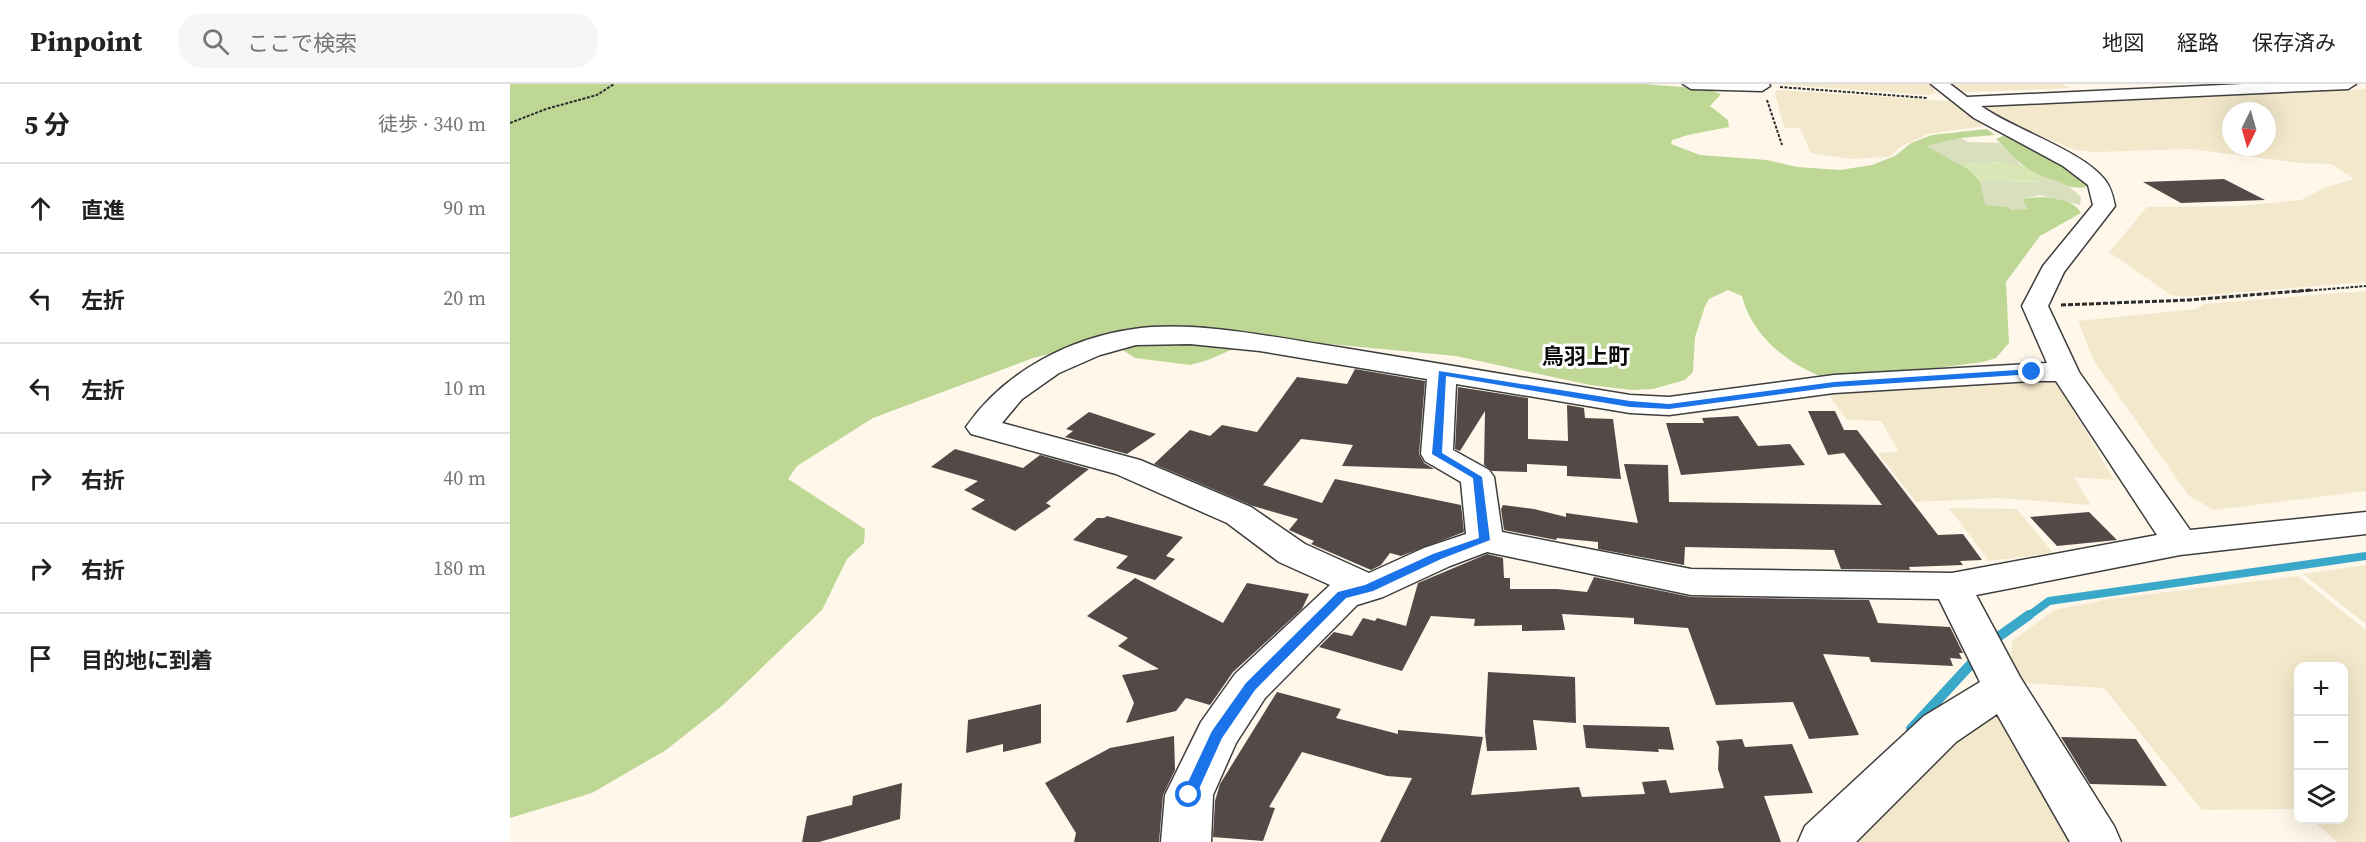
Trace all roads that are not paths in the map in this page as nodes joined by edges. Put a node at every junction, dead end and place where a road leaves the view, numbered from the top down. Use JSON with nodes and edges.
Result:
{"nodes":[{"id":1,"x":1691,"y":84,"type":"edge"},
{"id":2,"x":1939,"y":84,"type":"edge"},
{"id":3,"x":2348,"y":84,"type":"edge"},
{"id":4,"x":1762,"y":86,"type":"road end"},
{"id":5,"x":1965,"y":102,"type":"junction"},
{"id":6,"x":2065,"y":372,"type":"junction"},
{"id":7,"x":1442,"y":373,"type":"junction"},
{"id":8,"x":2366,"y":523,"type":"edge"},
{"id":9,"x":1485,"y":540,"type":"junction"},
{"id":10,"x":2180,"y":543,"type":"junction"},
{"id":11,"x":1952,"y":586,"type":"junction"},
{"id":12,"x":1369,"y":588,"type":"junction"},
{"id":13,"x":2004,"y":688,"type":"junction"},
{"id":14,"x":1186,"y":842,"type":"edge"},
{"id":15,"x":1823,"y":842,"type":"edge"},
{"id":16,"x":2096,"y":842,"type":"edge"}],
"edges":[{"from":1,"to":4,"type":"street"},
{"from":2,"to":5,"type":"street"},
{"from":3,"to":5,"type":"street"},
{"from":5,"to":6,"type":"street"},
{"from":6,"to":7,"type":"street"},
{"from":6,"to":10,"type":"street"},
{"from":7,"to":9,"type":"street"},
{"from":7,"to":12,"type":"street"},
{"from":8,"to":10,"type":"street"},
{"from":9,"to":11,"type":"street"},
{"from":9,"to":12,"type":"street"},
{"from":10,"to":11,"type":"street"},
{"from":11,"to":13,"type":"street"},
{"from":12,"to":14,"type":"street"},
{"from":13,"to":15,"type":"street"},
{"from":13,"to":16,"type":"street"}]}
